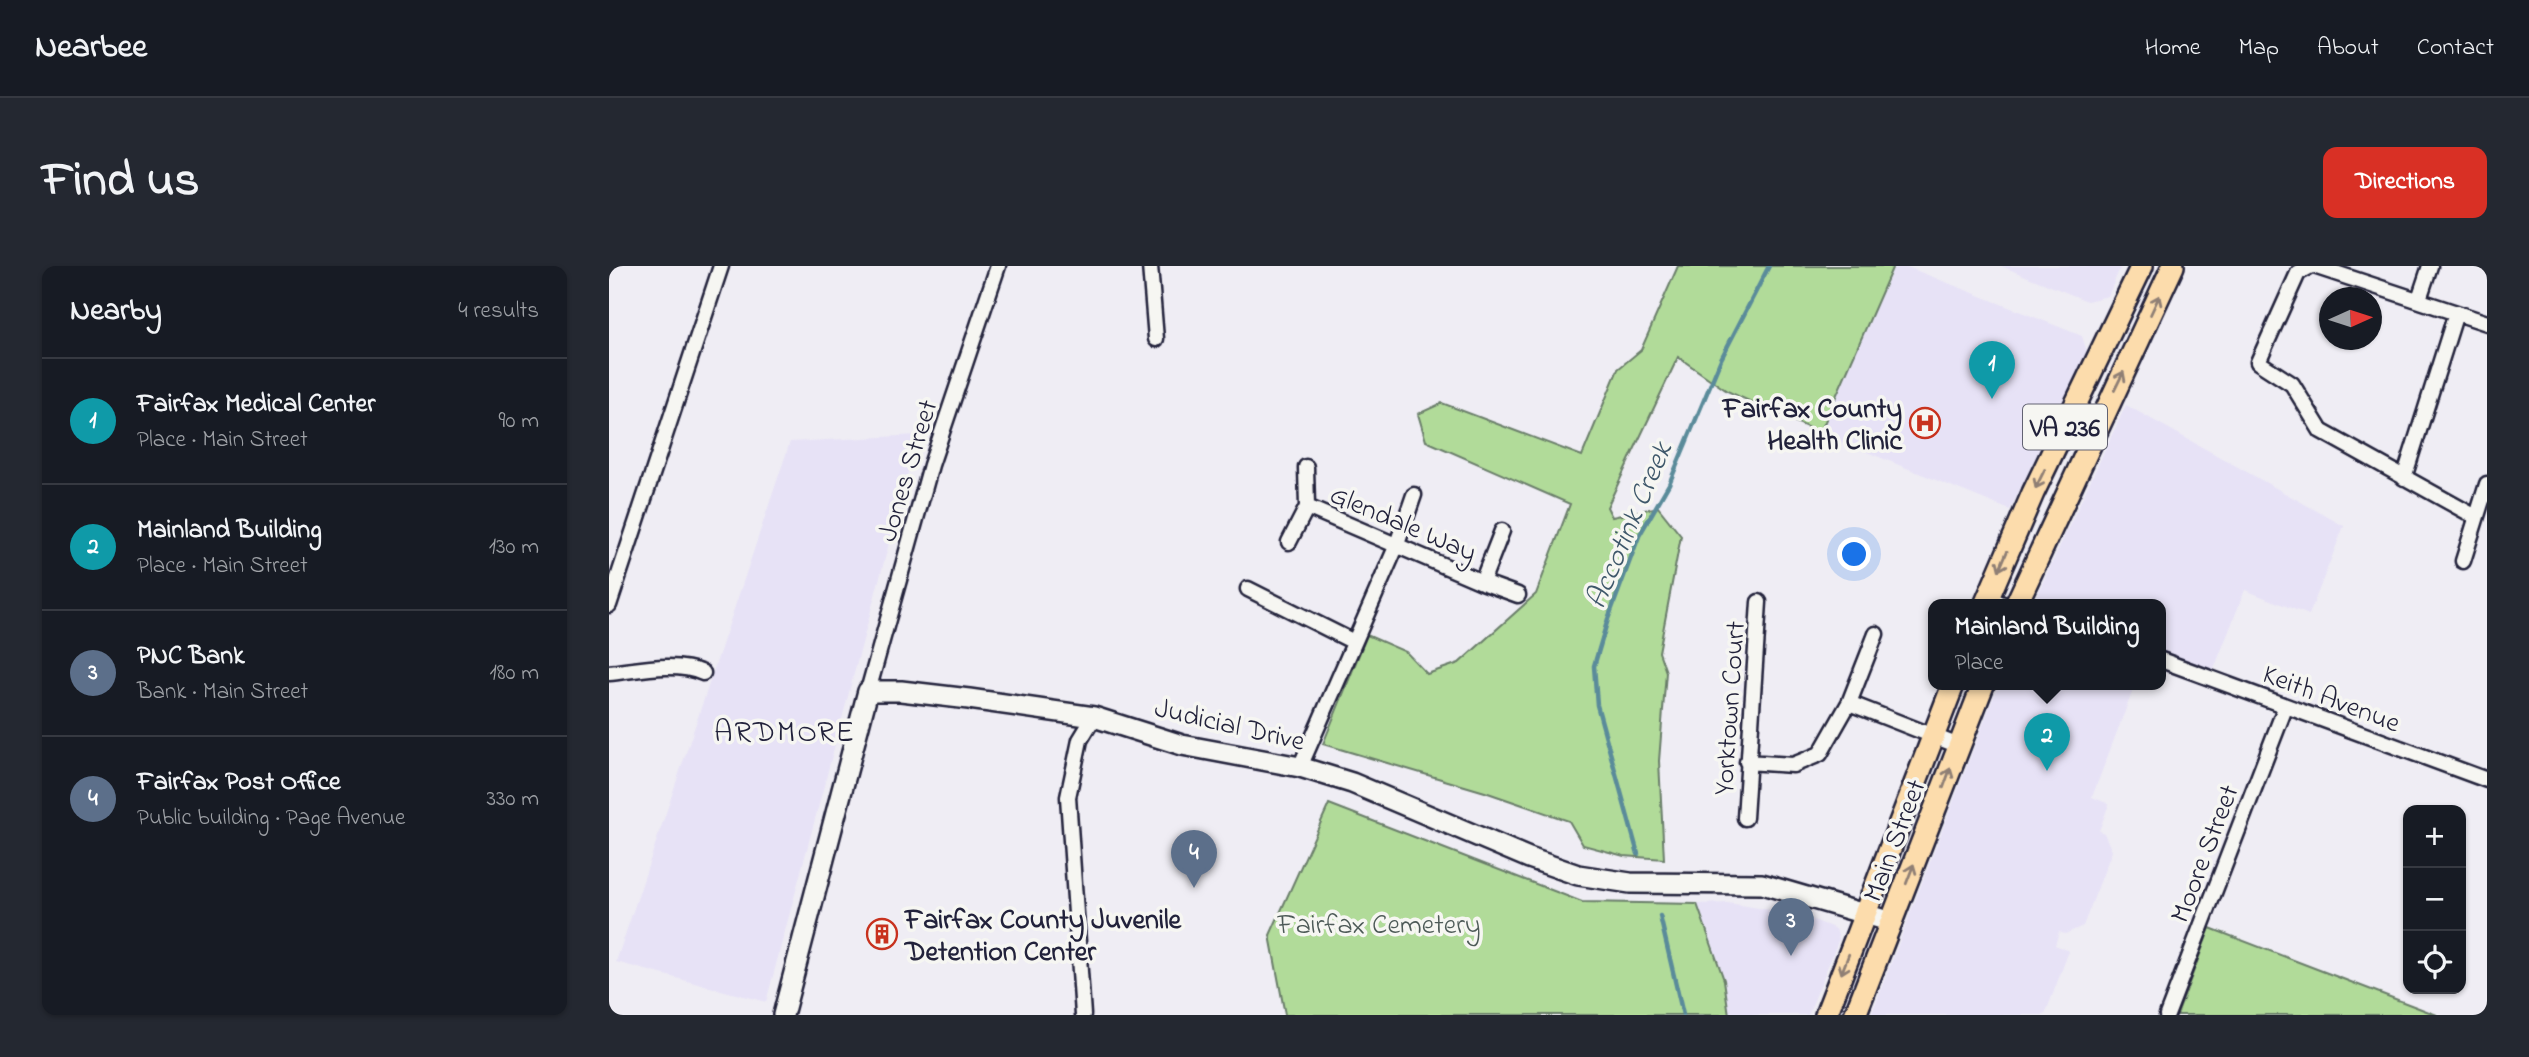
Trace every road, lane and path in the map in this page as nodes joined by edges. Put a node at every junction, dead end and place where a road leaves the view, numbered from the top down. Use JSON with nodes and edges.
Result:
{"nodes":[{"id":1,"x":721,"y":266,"type":"edge"},
{"id":2,"x":998,"y":266,"type":"edge"},
{"id":3,"x":1150,"y":266,"type":"edge"},
{"id":4,"x":2142,"y":266,"type":"edge"},
{"id":5,"x":2173,"y":266,"type":"edge"},
{"id":6,"x":2313,"y":266,"type":"edge"},
{"id":7,"x":2430,"y":266,"type":"edge"},
{"id":8,"x":2419,"y":299,"type":"junction"},
{"id":9,"x":2456,"y":313,"type":"junction"},
{"id":10,"x":2487,"y":323,"type":"edge"},
{"id":11,"x":1156,"y":340,"type":"dead end"},
{"id":12,"x":1306,"y":467,"type":"dead end"},
{"id":13,"x":2404,"y":478,"type":"junction"},
{"id":14,"x":2487,"y":484,"type":"edge"},
{"id":15,"x":1414,"y":495,"type":"dead end"},
{"id":16,"x":1307,"y":507,"type":"junction"},
{"id":17,"x":2476,"y":517,"type":"junction"},
{"id":18,"x":1501,"y":531,"type":"dead end"},
{"id":19,"x":1289,"y":542,"type":"dead end"},
{"id":20,"x":1395,"y":547,"type":"junction"},
{"id":21,"x":2462,"y":561,"type":"dead end"},
{"id":22,"x":1482,"y":582,"type":"junction"},
{"id":23,"x":1248,"y":589,"type":"dead end"},
{"id":24,"x":1518,"y":595,"type":"dead end"},
{"id":25,"x":1993,"y":599,"type":"edge"},
{"id":26,"x":2018,"y":599,"type":"edge"},
{"id":27,"x":1759,"y":602,"type":"dead end"},
{"id":28,"x":609,"y":605,"type":"edge"},
{"id":29,"x":1876,"y":634,"type":"dead end"},
{"id":30,"x":1354,"y":642,"type":"junction"},
{"id":31,"x":2166,"y":662,"type":"edge"},
{"id":32,"x":609,"y":673,"type":"edge"},
{"id":33,"x":703,"y":673,"type":"dead end"},
{"id":34,"x":1951,"y":690,"type":"edge"},
{"id":35,"x":1981,"y":690,"type":"edge"},
{"id":36,"x":868,"y":691,"type":"junction"},
{"id":37,"x":1849,"y":704,"type":"junction"},
{"id":38,"x":2285,"y":708,"type":"junction"},
{"id":39,"x":1094,"y":717,"type":"junction"},
{"id":40,"x":1932,"y":737,"type":"junction"},
{"id":41,"x":1959,"y":746,"type":"junction"},
{"id":42,"x":1747,"y":762,"type":"junction"},
{"id":43,"x":1300,"y":767,"type":"junction"},
{"id":44,"x":2487,"y":780,"type":"edge"},
{"id":45,"x":1745,"y":818,"type":"dead end"},
{"id":46,"x":1864,"y":913,"type":"junction"},
{"id":47,"x":1892,"y":922,"type":"junction"},
{"id":48,"x":783,"y":1015,"type":"edge"},
{"id":49,"x":1083,"y":1015,"type":"edge"},
{"id":50,"x":1826,"y":1015,"type":"edge"},
{"id":51,"x":1855,"y":1015,"type":"edge"},
{"id":52,"x":2167,"y":1015,"type":"edge"}],
"edges":[{"from":1,"to":28,"type":"street"},
{"from":2,"to":36,"type":"street","name":"Jones Street"},
{"from":3,"to":11,"type":"street"},
{"from":4,"to":25,"type":"main road","number":"VA 236","one_way":true},
{"from":26,"to":5,"type":"main road","number":"VA 236","one_way":true},
{"from":6,"to":8,"type":"street"},
{"from":6,"to":13,"type":"street"},
{"from":7,"to":8,"type":"street"},
{"from":8,"to":9,"type":"street"},
{"from":9,"to":10,"type":"street"},
{"from":9,"to":13,"type":"street"},
{"from":12,"to":16,"type":"street","name":"Glendale Way"},
{"from":13,"to":17,"type":"street"},
{"from":14,"to":17,"type":"street"},
{"from":15,"to":20,"type":"street"},
{"from":16,"to":19,"type":"street","name":"Glendale Way"},
{"from":16,"to":20,"type":"street","name":"Glendale Way"},
{"from":17,"to":21,"type":"street"},
{"from":18,"to":22,"type":"street","name":"Glendale Way"},
{"from":20,"to":22,"type":"street","name":"Glendale Way"},
{"from":20,"to":30,"type":"street"},
{"from":22,"to":24,"type":"street","name":"Glendale Way"},
{"from":23,"to":30,"type":"street"},
{"from":27,"to":42,"type":"street","name":"Yorktown Court"},
{"from":29,"to":37,"type":"street"},
{"from":30,"to":43,"type":"street"},
{"from":31,"to":38,"type":"street","name":"Keith Avenue"},
{"from":32,"to":33,"type":"street"},
{"from":34,"to":40,"type":"main road","name":"Main Street"},
{"from":35,"to":41,"type":"main road","name":"Main Street"},
{"from":36,"to":39,"type":"street","name":"Judicial Drive"},
{"from":36,"to":48,"type":"street"},
{"from":37,"to":40,"type":"street"},
{"from":37,"to":42,"type":"street"},
{"from":38,"to":44,"type":"street","name":"Keith Avenue"},
{"from":38,"to":52,"type":"street","name":"Moore Street"},
{"from":39,"to":43,"type":"street","name":"Judicial Drive"},
{"from":39,"to":49,"type":"street"},
{"from":40,"to":41,"type":"street"},
{"from":40,"to":46,"type":"main road","name":"Main Street"},
{"from":47,"to":41,"type":"main road","name":"Main Street","one_way":true},
{"from":42,"to":45,"type":"street","name":"Yorktown Court"},
{"from":43,"to":46,"type":"street","name":"Judicial Drive"},
{"from":46,"to":47,"type":"street","name":"Judicial Drive"},
{"from":46,"to":50,"type":"main road","name":"Main Street","one_way":true},
{"from":47,"to":51,"type":"main road","name":"Main Street"}]}
